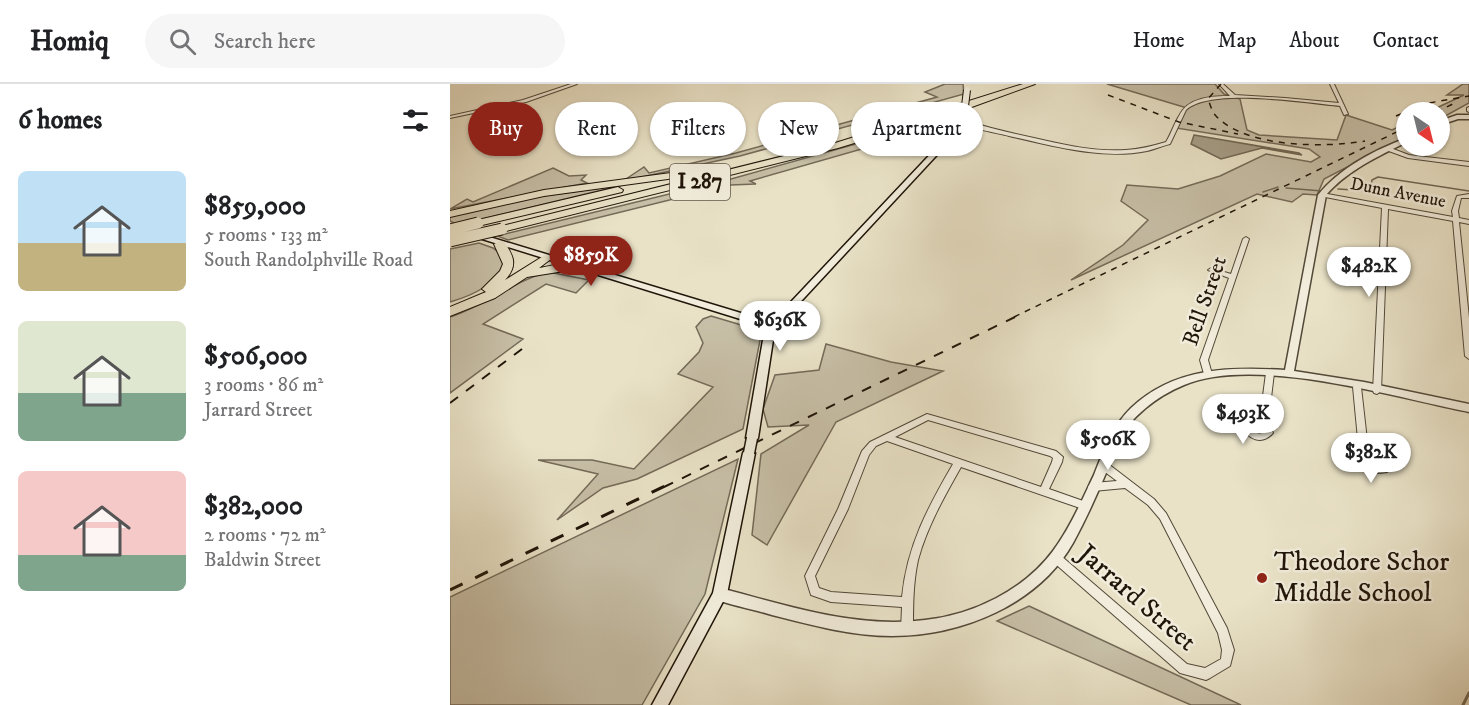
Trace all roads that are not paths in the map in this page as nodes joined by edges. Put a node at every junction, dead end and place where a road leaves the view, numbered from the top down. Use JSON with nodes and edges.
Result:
{"nodes":[{"id":1,"x":575,"y":84,"type":"edge"},
{"id":2,"x":1006,"y":84,"type":"edge"},
{"id":3,"x":1031,"y":84,"type":"edge"},
{"id":4,"x":1221,"y":84,"type":"edge"},
{"id":5,"x":1332,"y":84,"type":"edge"},
{"id":6,"x":967,"y":87,"type":"edge"},
{"id":7,"x":1233,"y":96,"type":"junction"},
{"id":8,"x":965,"y":102,"type":"edge"},
{"id":9,"x":1342,"y":105,"type":"junction"},
{"id":10,"x":1346,"y":114,"type":"dead end"},
{"id":11,"x":450,"y":117,"type":"edge"},
{"id":12,"x":1469,"y":117,"type":"edge"},
{"id":13,"x":1450,"y":119,"type":"edge"},
{"id":14,"x":983,"y":128,"type":"edge"},
{"id":15,"x":1396,"y":145,"type":"edge"},
{"id":16,"x":1388,"y":149,"type":"junction"},
{"id":17,"x":930,"y":156,"type":"edge"},
{"id":18,"x":1469,"y":164,"type":"edge"},
{"id":19,"x":693,"y":173,"type":"junction"},
{"id":20,"x":1322,"y":195,"type":"junction"},
{"id":21,"x":1469,"y":196,"type":"edge"},
{"id":22,"x":1385,"y":206,"type":"junction"},
{"id":23,"x":450,"y":212,"type":"edge"},
{"id":24,"x":1456,"y":219,"type":"junction"},
{"id":25,"x":1469,"y":222,"type":"edge"},
{"id":26,"x":450,"y":229,"type":"edge"},
{"id":27,"x":1245,"y":239,"type":"dead end"},
{"id":28,"x":450,"y":244,"type":"edge"},
{"id":29,"x":500,"y":244,"type":"junction"},
{"id":30,"x":542,"y":258,"type":"junction"},
{"id":31,"x":577,"y":268,"type":"junction"},
{"id":32,"x":1211,"y":270,"type":"dead end"},
{"id":33,"x":1231,"y":276,"type":"junction"},
{"id":34,"x":514,"y":282,"type":"junction"},
{"id":35,"x":486,"y":291,"type":"junction"},
{"id":36,"x":450,"y":306,"type":"edge"},
{"id":37,"x":450,"y":312,"type":"edge"},
{"id":38,"x":775,"y":324,"type":"junction"},
{"id":39,"x":1469,"y":357,"type":"edge"},
{"id":40,"x":1270,"y":373,"type":"junction"},
{"id":41,"x":1289,"y":373,"type":"junction"},
{"id":42,"x":1208,"y":374,"type":"junction"},
{"id":43,"x":1357,"y":387,"type":"junction"},
{"id":44,"x":1377,"y":391,"type":"junction"},
{"id":45,"x":1469,"y":408,"type":"edge"},
{"id":46,"x":1264,"y":423,"type":"dead end"},
{"id":47,"x":888,"y":438,"type":"junction"},
{"id":48,"x":1364,"y":452,"type":"dead end"},
{"id":49,"x":958,"y":463,"type":"junction"},
{"id":50,"x":1104,"y":466,"type":"junction"},
{"id":51,"x":1126,"y":484,"type":"junction"},
{"id":52,"x":1093,"y":487,"type":"junction"},
{"id":53,"x":1042,"y":492,"type":"junction"},
{"id":54,"x":1083,"y":505,"type":"junction"},
{"id":55,"x":1056,"y":558,"type":"junction"},
{"id":56,"x":720,"y":594,"type":"junction"},
{"id":57,"x":906,"y":602,"type":"junction"},
{"id":58,"x":907,"y":630,"type":"junction"},
{"id":59,"x":660,"y":705,"type":"edge"}],
"edges":[{"from":1,"to":11,"type":"street"},
{"from":2,"to":19,"type":"highway","number":"I 287"},
{"from":3,"to":28,"type":"highway","number":"I 287","bridge":true},
{"from":4,"to":7,"type":"street"},
{"from":5,"to":9,"type":"street"},
{"from":6,"to":8,"type":"street","bridge":true},
{"from":7,"to":9,"type":"street"},
{"from":7,"to":14,"type":"street"},
{"from":9,"to":10,"type":"street"},
{"from":12,"to":13,"type":"street"},
{"from":15,"to":16,"type":"street"},
{"from":16,"to":18,"type":"street"},
{"from":16,"to":20,"type":"street"},
{"from":17,"to":38,"type":"street"},
{"from":19,"to":23,"type":"highway"},
{"from":19,"to":26,"type":"highway","number":"I 287","bridge":true},
{"from":20,"to":22,"type":"street","name":"Dunn Avenue"},
{"from":20,"to":41,"type":"street"},
{"from":21,"to":24,"type":"street"},
{"from":22,"to":24,"type":"street","name":"Dunn Avenue"},
{"from":22,"to":44,"type":"street"},
{"from":24,"to":25,"type":"street","name":"Dunn Avenue"},
{"from":24,"to":39,"type":"street"},
{"from":26,"to":29,"type":"street"},
{"from":27,"to":33,"type":"street","name":"Bell Street"},
{"from":29,"to":30,"type":"street"},
{"from":29,"to":35,"type":"highway"},
{"from":30,"to":31,"type":"street"},
{"from":30,"to":34,"type":"highway"},
{"from":30,"to":35,"type":"highway"},
{"from":31,"to":34,"type":"highway"},
{"from":31,"to":38,"type":"street"},
{"from":32,"to":33,"type":"street"},
{"from":33,"to":42,"type":"street","name":"Bell Street"},
{"from":34,"to":37,"type":"highway"},
{"from":35,"to":36,"type":"highway"},
{"from":38,"to":56,"type":"street","bridge":true},
{"from":40,"to":41,"type":"street"},
{"from":40,"to":42,"type":"street"},
{"from":40,"to":46,"type":"street"},
{"from":41,"to":43,"type":"street"},
{"from":42,"to":50,"type":"street"},
{"from":43,"to":44,"type":"street"},
{"from":43,"to":48,"type":"street"},
{"from":44,"to":45,"type":"street"},
{"from":47,"to":49,"type":"street"},
{"from":47,"to":53,"type":"street"},
{"from":47,"to":57,"type":"street"},
{"from":49,"to":53,"type":"street"},
{"from":49,"to":57,"type":"street"},
{"from":50,"to":51,"type":"street","name":"Jarrard Street"},
{"from":50,"to":52,"type":"street"},
{"from":51,"to":52,"type":"street"},
{"from":51,"to":55,"type":"street","name":"Jarrard Street"},
{"from":52,"to":54,"type":"street"},
{"from":53,"to":54,"type":"street"},
{"from":54,"to":55,"type":"street"},
{"from":55,"to":58,"type":"street"},
{"from":56,"to":58,"type":"street"},
{"from":56,"to":59,"type":"street"},
{"from":57,"to":58,"type":"street"}]}
